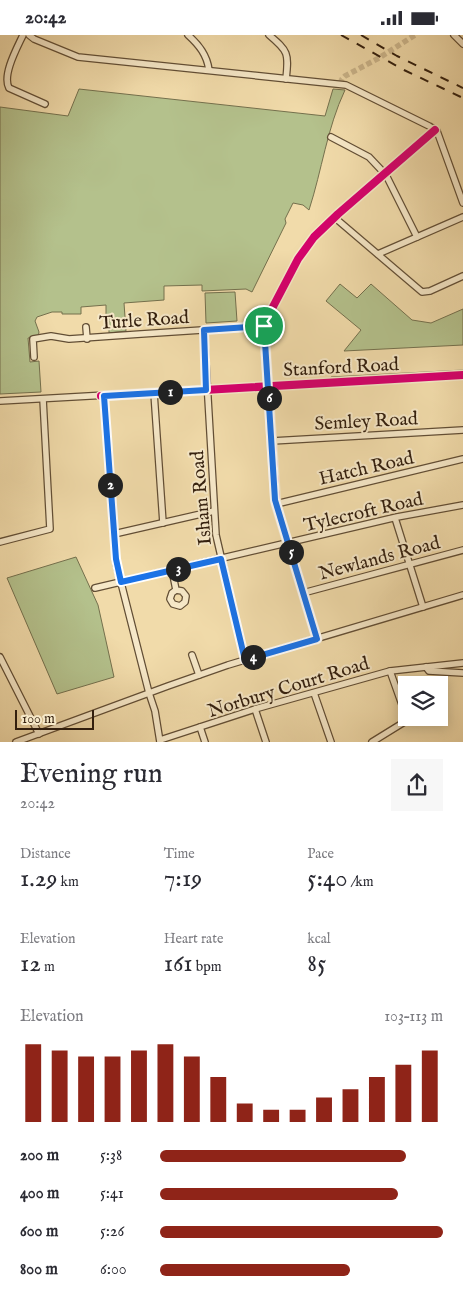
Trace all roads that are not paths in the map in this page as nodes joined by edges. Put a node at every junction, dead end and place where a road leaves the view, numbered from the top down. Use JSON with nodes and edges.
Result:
{"nodes":[{"id":1,"x":23,"y":35,"type":"edge"},
{"id":2,"x":29,"y":35,"type":"edge"},
{"id":3,"x":188,"y":35,"type":"edge"},
{"id":4,"x":269,"y":35,"type":"edge"},
{"id":5,"x":454,"y":35,"type":"edge"},
{"id":6,"x":463,"y":44,"type":"edge"},
{"id":7,"x":209,"y":70,"type":"junction"},
{"id":8,"x":286,"y":79,"type":"junction"},
{"id":9,"x":45,"y":104,"type":"dead end"},
{"id":10,"x":435,"y":129,"type":"junction"},
{"id":11,"x":331,"y":137,"type":"dead end"},
{"id":12,"x":384,"y":173,"type":"junction"},
{"id":13,"x":461,"y":192,"type":"edge"},
{"id":14,"x":463,"y":203,"type":"edge"},
{"id":15,"x":334,"y":217,"type":"junction"},
{"id":16,"x":463,"y":217,"type":"edge"},
{"id":17,"x":417,"y":237,"type":"junction"},
{"id":18,"x":378,"y":254,"type":"junction"},
{"id":19,"x":463,"y":276,"type":"edge"},
{"id":20,"x":264,"y":326,"type":"junction"},
{"id":21,"x":86,"y":327,"type":"dead end"},
{"id":22,"x":204,"y":330,"type":"junction"},
{"id":23,"x":87,"y":339,"type":"junction"},
{"id":24,"x":34,"y":357,"type":"dead end"},
{"id":25,"x":463,"y":375,"type":"edge"},
{"id":26,"x":268,"y":387,"type":"junction"},
{"id":27,"x":206,"y":390,"type":"junction"},
{"id":28,"x":154,"y":393,"type":"junction"},
{"id":29,"x":104,"y":396,"type":"junction"},
{"id":30,"x":43,"y":399,"type":"junction"},
{"id":31,"x":0,"y":401,"type":"edge"},
{"id":32,"x":463,"y":430,"type":"edge"},
{"id":33,"x":272,"y":441,"type":"junction"},
{"id":34,"x":463,"y":459,"type":"edge"},
{"id":35,"x":276,"y":504,"type":"junction"},
{"id":36,"x":463,"y":505,"type":"edge"},
{"id":37,"x":214,"y":511,"type":"junction"},
{"id":38,"x":395,"y":518,"type":"junction"},
{"id":39,"x":163,"y":523,"type":"junction"},
{"id":40,"x":114,"y":534,"type":"junction"},
{"id":41,"x":0,"y":542,"type":"edge"},
{"id":42,"x":288,"y":543,"type":"junction"},
{"id":43,"x":463,"y":550,"type":"edge"},
{"id":44,"x":221,"y":559,"type":"junction"},
{"id":45,"x":409,"y":565,"type":"junction"},
{"id":46,"x":172,"y":570,"type":"junction"},
{"id":47,"x":121,"y":582,"type":"junction"},
{"id":48,"x":94,"y":588,"type":"dead end"},
{"id":49,"x":176,"y":590,"type":"dead end"},
{"id":50,"x":303,"y":593,"type":"junction"},
{"id":51,"x":463,"y":595,"type":"edge"},
{"id":52,"x":423,"y":607,"type":"junction"},
{"id":53,"x":317,"y":639,"type":"junction"},
{"id":54,"x":192,"y":655,"type":"dead end"},
{"id":55,"x":0,"y":657,"type":"edge"},
{"id":56,"x":245,"y":660,"type":"junction"},
{"id":57,"x":462,"y":664,"type":"edge"},
{"id":58,"x":426,"y":667,"type":"junction"},
{"id":59,"x":390,"y":671,"type":"junction"},
{"id":60,"x":463,"y":674,"type":"edge"},
{"id":61,"x":199,"y":675,"type":"junction"},
{"id":62,"x":149,"y":693,"type":"junction"},
{"id":63,"x":314,"y":693,"type":"junction"},
{"id":64,"x":398,"y":693,"type":"edge"},
{"id":65,"x":255,"y":709,"type":"junction"},
{"id":66,"x":398,"y":726,"type":"edge"},
{"id":67,"x":200,"y":727,"type":"junction"},
{"id":68,"x":39,"y":734,"type":"junction"},
{"id":69,"x":160,"y":741,"type":"edge"},
{"id":70,"x":16,"y":742,"type":"edge"},
{"id":71,"x":206,"y":742,"type":"edge"},
{"id":72,"x":266,"y":742,"type":"edge"},
{"id":73,"x":331,"y":742,"type":"edge"},
{"id":74,"x":372,"y":742,"type":"edge"}],
"edges":[{"from":1,"to":9,"type":"street"},
{"from":2,"to":7,"type":"street"},
{"from":3,"to":7,"type":"street"},
{"from":4,"to":8,"type":"street"},
{"from":5,"to":6,"type":"street"},
{"from":7,"to":8,"type":"street"},
{"from":8,"to":10,"type":"street"},
{"from":10,"to":12,"type":"street"},
{"from":10,"to":13,"type":"street"},
{"from":11,"to":12,"type":"street"},
{"from":12,"to":15,"type":"street"},
{"from":12,"to":17,"type":"street"},
{"from":13,"to":14,"type":"street"},
{"from":15,"to":18,"type":"street"},
{"from":15,"to":20,"type":"street"},
{"from":16,"to":17,"type":"street"},
{"from":17,"to":18,"type":"street"},
{"from":18,"to":19,"type":"street"},
{"from":20,"to":22,"type":"street","name":"Turle Road"},
{"from":20,"to":26,"type":"street"},
{"from":21,"to":23,"type":"street","name":"Turle Road"},
{"from":22,"to":23,"type":"street","name":"Turle Road"},
{"from":22,"to":27,"type":"street","name":"Isham Road"},
{"from":23,"to":24,"type":"street","name":"Turle Road"},
{"from":25,"to":26,"type":"street","name":"Stanford Road"},
{"from":26,"to":27,"type":"street","name":"Stanford Road"},
{"from":26,"to":33,"type":"street"},
{"from":27,"to":28,"type":"street","name":"Stanford Road"},
{"from":27,"to":37,"type":"street","name":"Isham Road"},
{"from":28,"to":29,"type":"street","name":"Stanford Road"},
{"from":28,"to":39,"type":"street"},
{"from":29,"to":30,"type":"street","name":"Stanford Road"},
{"from":29,"to":40,"type":"street"},
{"from":30,"to":31,"type":"street","name":"Stanford Road"},
{"from":30,"to":41,"type":"street"},
{"from":32,"to":33,"type":"street","name":"Semley Road"},
{"from":33,"to":35,"type":"street"},
{"from":34,"to":35,"type":"street","name":"Hatch Road"},
{"from":35,"to":42,"type":"street"},
{"from":36,"to":38,"type":"street","name":"Tylecroft Road"},
{"from":37,"to":39,"type":"street"},
{"from":37,"to":44,"type":"street","name":"Isham Road"},
{"from":38,"to":42,"type":"street","name":"Tylecroft Road"},
{"from":38,"to":45,"type":"street"},
{"from":39,"to":40,"type":"street"},
{"from":40,"to":47,"type":"street"},
{"from":42,"to":44,"type":"street","name":"Tylecroft Road"},
{"from":42,"to":50,"type":"street"},
{"from":43,"to":45,"type":"street","name":"Newlands Road"},
{"from":44,"to":46,"type":"street","name":"Tylecroft Road"},
{"from":44,"to":56,"type":"street","name":"Isham Road"},
{"from":45,"to":50,"type":"street","name":"Newlands Road"},
{"from":45,"to":52,"type":"street"},
{"from":46,"to":47,"type":"street","name":"Tylecroft Road"},
{"from":46,"to":49,"type":"street"},
{"from":47,"to":48,"type":"street","name":"Tylecroft Road"},
{"from":47,"to":62,"type":"street"},
{"from":50,"to":53,"type":"street"},
{"from":51,"to":52,"type":"street"},
{"from":52,"to":53,"type":"street"},
{"from":53,"to":56,"type":"street"},
{"from":54,"to":61,"type":"street"},
{"from":55,"to":68,"type":"street"},
{"from":56,"to":61,"type":"street"},
{"from":57,"to":58,"type":"street","name":"Norbury Court Road"},
{"from":57,"to":60,"type":"street","name":"Norbury Court Road"},
{"from":58,"to":59,"type":"street","name":"Norbury Court Road"},
{"from":58,"to":60,"type":"street","name":"Norbury Court Road"},
{"from":59,"to":63,"type":"street","name":"Norbury Court Road"},
{"from":59,"to":64,"type":"street"},
{"from":61,"to":62,"type":"street"},
{"from":62,"to":68,"type":"street"},
{"from":62,"to":69,"type":"street"},
{"from":63,"to":65,"type":"street","name":"Norbury Court Road"},
{"from":63,"to":73,"type":"street"},
{"from":65,"to":67,"type":"street","name":"Norbury Court Road"},
{"from":65,"to":72,"type":"street"},
{"from":66,"to":74,"type":"street"},
{"from":67,"to":69,"type":"street","name":"Norbury Court Road"},
{"from":67,"to":71,"type":"street"},
{"from":68,"to":70,"type":"street"}]}
